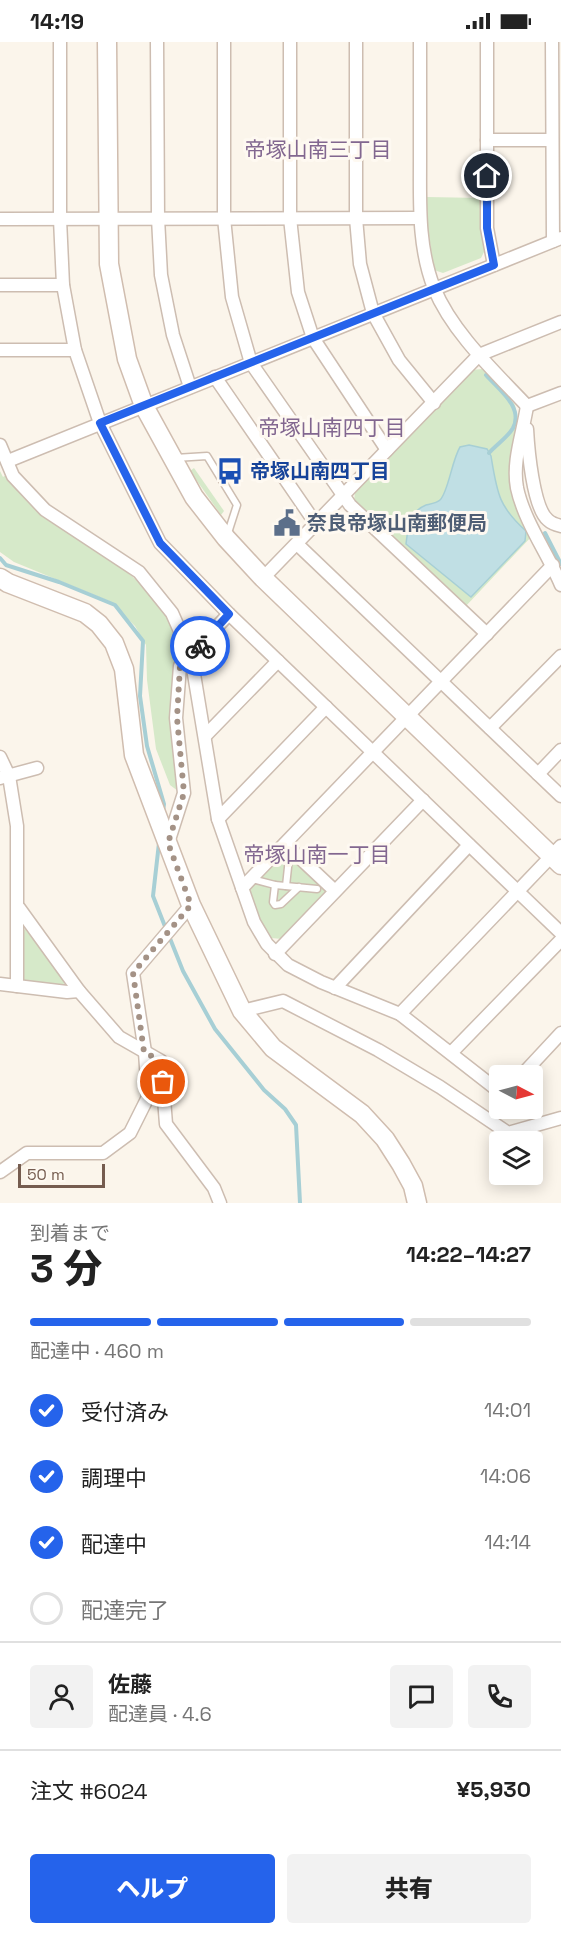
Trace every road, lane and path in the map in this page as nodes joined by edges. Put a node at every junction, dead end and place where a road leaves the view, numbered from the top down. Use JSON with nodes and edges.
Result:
{"nodes":[{"id":1,"x":60,"y":42,"type":"edge"},
{"id":2,"x":107,"y":42,"type":"edge"},
{"id":3,"x":158,"y":42,"type":"edge"},
{"id":4,"x":224,"y":42,"type":"edge"},
{"id":5,"x":290,"y":42,"type":"edge"},
{"id":6,"x":356,"y":42,"type":"edge"},
{"id":7,"x":420,"y":42,"type":"edge"},
{"id":8,"x":487,"y":42,"type":"edge"},
{"id":9,"x":552,"y":42,"type":"edge"},
{"id":10,"x":487,"y":140,"type":"junction"},
{"id":11,"x":552,"y":140,"type":"junction"},
{"id":12,"x":224,"y":218,"type":"junction"},
{"id":13,"x":290,"y":218,"type":"junction"},
{"id":14,"x":356,"y":218,"type":"junction"},
{"id":15,"x":420,"y":218,"type":"junction"},
{"id":16,"x":0,"y":219,"type":"edge"},
{"id":17,"x":60,"y":219,"type":"junction"},
{"id":18,"x":109,"y":219,"type":"junction"},
{"id":19,"x":158,"y":219,"type":"junction"},
{"id":20,"x":557,"y":239,"type":"edge"},
{"id":21,"x":494,"y":265,"type":"junction"},
{"id":22,"x":0,"y":285,"type":"edge"},
{"id":23,"x":63,"y":285,"type":"junction"},
{"id":24,"x":434,"y":289,"type":"junction"},
{"id":25,"x":373,"y":314,"type":"junction"},
{"id":26,"x":561,"y":322,"type":"edge"},
{"id":27,"x":313,"y":338,"type":"junction"},
{"id":28,"x":0,"y":350,"type":"edge"},
{"id":29,"x":75,"y":350,"type":"junction"},
{"id":30,"x":479,"y":355,"type":"junction"},
{"id":31,"x":251,"y":363,"type":"junction"},
{"id":32,"x":215,"y":377,"type":"junction"},
{"id":33,"x":190,"y":387,"type":"junction"},
{"id":34,"x":558,"y":394,"type":"edge"},
{"id":35,"x":434,"y":403,"type":"junction"},
{"id":36,"x":144,"y":406,"type":"junction"},
{"id":37,"x":561,"y":408,"type":"edge"},
{"id":38,"x":526,"y":411,"type":"junction"},
{"id":39,"x":100,"y":423,"type":"junction"},
{"id":40,"x":0,"y":445,"type":"edge"},
{"id":41,"x":387,"y":450,"type":"junction"},
{"id":42,"x":171,"y":458,"type":"junction"},
{"id":43,"x":8,"y":461,"type":"junction"},
{"id":44,"x":343,"y":496,"type":"junction"},
{"id":45,"x":316,"y":524,"type":"junction"},
{"id":46,"x":561,"y":526,"type":"edge"},
{"id":47,"x":226,"y":538,"type":"junction"},
{"id":48,"x":297,"y":544,"type":"junction"},
{"id":49,"x":553,"y":566,"type":"junction"},
{"id":50,"x":0,"y":578,"type":"edge"},
{"id":51,"x":263,"y":578,"type":"junction"},
{"id":52,"x":561,"y":585,"type":"edge"},
{"id":53,"x":229,"y":614,"type":"junction"},
{"id":54,"x":487,"y":634,"type":"junction"},
{"id":55,"x":191,"y":656,"type":"junction"},
{"id":56,"x":561,"y":656,"type":"edge"},
{"id":57,"x":278,"y":661,"type":"junction"},
{"id":58,"x":441,"y":682,"type":"junction"},
{"id":59,"x":326,"y":707,"type":"junction"},
{"id":60,"x":408,"y":717,"type":"junction"},
{"id":61,"x":490,"y":728,"type":"junction"},
{"id":62,"x":205,"y":736,"type":"junction"},
{"id":63,"x":561,"y":750,"type":"edge"},
{"id":64,"x":373,"y":752,"type":"junction"},
{"id":65,"x":0,"y":757,"type":"edge"},
{"id":66,"x":37,"y":768,"type":"dead end"},
{"id":67,"x":538,"y":774,"type":"junction"},
{"id":68,"x":4,"y":777,"type":"edge"},
{"id":69,"x":561,"y":796,"type":"edge"},
{"id":70,"x":423,"y":800,"type":"junction"},
{"id":71,"x":218,"y":819,"type":"junction"},
{"id":72,"x":168,"y":843,"type":"junction"},
{"id":73,"x":285,"y":844,"type":"junction"},
{"id":74,"x":470,"y":845,"type":"junction"},
{"id":75,"x":558,"y":855,"type":"edge"},
{"id":76,"x":289,"y":858,"type":"dead end"},
{"id":77,"x":251,"y":879,"type":"junction"},
{"id":78,"x":275,"y":885,"type":"junction"},
{"id":79,"x":286,"y":886,"type":"junction"},
{"id":80,"x":299,"y":887,"type":"junction"},
{"id":81,"x":242,"y":888,"type":"junction"},
{"id":82,"x":317,"y":889,"type":"dead end"},
{"id":83,"x":335,"y":891,"type":"junction"},
{"id":84,"x":518,"y":891,"type":"junction"},
{"id":85,"x":191,"y":905,"type":"junction"},
{"id":86,"x":19,"y":908,"type":"junction"},
{"id":87,"x":561,"y":933,"type":"edge"},
{"id":88,"x":561,"y":940,"type":"edge"},
{"id":89,"x":275,"y":954,"type":"junction"},
{"id":90,"x":0,"y":984,"type":"edge"},
{"id":91,"x":17,"y":986,"type":"junction"},
{"id":92,"x":335,"y":988,"type":"junction"},
{"id":93,"x":79,"y":991,"type":"junction"},
{"id":94,"x":242,"y":1011,"type":"junction"},
{"id":95,"x":400,"y":1014,"type":"junction"},
{"id":96,"x":561,"y":1033,"type":"edge"},
{"id":97,"x":144,"y":1052,"type":"junction"},
{"id":98,"x":451,"y":1053,"type":"junction"},
{"id":99,"x":531,"y":1065,"type":"edge"},
{"id":100,"x":489,"y":1083,"type":"edge"},
{"id":101,"x":561,"y":1118,"type":"edge"},
{"id":102,"x":0,"y":1172,"type":"edge"},
{"id":103,"x":220,"y":1203,"type":"edge"},
{"id":104,"x":417,"y":1203,"type":"edge"}],
"edges":[{"from":1,"to":17,"type":"street"},
{"from":2,"to":18,"type":"street"},
{"from":3,"to":19,"type":"street"},
{"from":4,"to":12,"type":"street"},
{"from":5,"to":13,"type":"street"},
{"from":6,"to":14,"type":"street"},
{"from":7,"to":15,"type":"street"},
{"from":8,"to":10,"type":"street"},
{"from":9,"to":11,"type":"street"},
{"from":10,"to":11,"type":"street"},
{"from":10,"to":21,"type":"street"},
{"from":11,"to":20,"type":"street"},
{"from":12,"to":13,"type":"street"},
{"from":12,"to":19,"type":"street"},
{"from":12,"to":31,"type":"street"},
{"from":13,"to":14,"type":"street"},
{"from":13,"to":27,"type":"street"},
{"from":14,"to":15,"type":"street"},
{"from":14,"to":25,"type":"street"},
{"from":15,"to":24,"type":"street"},
{"from":16,"to":17,"type":"street"},
{"from":17,"to":18,"type":"street"},
{"from":17,"to":23,"type":"street"},
{"from":18,"to":19,"type":"street"},
{"from":18,"to":36,"type":"street"},
{"from":19,"to":33,"type":"street"},
{"from":20,"to":21,"type":"street"},
{"from":21,"to":24,"type":"street"},
{"from":22,"to":23,"type":"street"},
{"from":23,"to":29,"type":"street"},
{"from":24,"to":25,"type":"street"},
{"from":24,"to":30,"type":"street"},
{"from":25,"to":27,"type":"street"},
{"from":25,"to":35,"type":"street"},
{"from":26,"to":30,"type":"street"},
{"from":27,"to":31,"type":"street"},
{"from":27,"to":41,"type":"street"},
{"from":28,"to":29,"type":"street"},
{"from":29,"to":39,"type":"street"},
{"from":30,"to":35,"type":"street"},
{"from":30,"to":38,"type":"street"},
{"from":31,"to":32,"type":"street"},
{"from":31,"to":44,"type":"street"},
{"from":32,"to":33,"type":"street"},
{"from":32,"to":45,"type":"street"},
{"from":33,"to":36,"type":"street"},
{"from":34,"to":37,"type":"street"},
{"from":34,"to":38,"type":"street"},
{"from":35,"to":41,"type":"street"},
{"from":36,"to":39,"type":"street"},
{"from":36,"to":42,"type":"street"},
{"from":38,"to":46,"type":"street"},
{"from":38,"to":49,"type":"street"},
{"from":39,"to":43,"type":"street"},
{"from":39,"to":53,"type":"street"},
{"from":40,"to":43,"type":"street"},
{"from":41,"to":44,"type":"street"},
{"from":42,"to":47,"type":"street"},
{"from":42,"to":47,"type":"lane"},
{"from":43,"to":55,"type":"street"},
{"from":44,"to":45,"type":"street"},
{"from":44,"to":54,"type":"street"},
{"from":45,"to":48,"type":"street"},
{"from":47,"to":51,"type":"street"},
{"from":48,"to":51,"type":"street"},
{"from":48,"to":58,"type":"street"},
{"from":49,"to":52,"type":"street"},
{"from":49,"to":54,"type":"street"},
{"from":50,"to":72,"type":"street"},
{"from":51,"to":60,"type":"street"},
{"from":53,"to":55,"type":"street"},
{"from":53,"to":57,"type":"street"},
{"from":54,"to":58,"type":"street"},
{"from":55,"to":62,"type":"street"},
{"from":55,"to":72,"type":"street"},
{"from":56,"to":61,"type":"street"},
{"from":57,"to":59,"type":"street"},
{"from":57,"to":62,"type":"street"},
{"from":58,"to":60,"type":"street"},
{"from":58,"to":61,"type":"street"},
{"from":59,"to":64,"type":"street"},
{"from":59,"to":71,"type":"street"},
{"from":60,"to":64,"type":"street"},
{"from":60,"to":75,"type":"street"},
{"from":61,"to":67,"type":"street"},
{"from":62,"to":71,"type":"street"},
{"from":63,"to":67,"type":"street"},
{"from":64,"to":70,"type":"street"},
{"from":64,"to":73,"type":"street"},
{"from":65,"to":68,"type":"street"},
{"from":66,"to":68,"type":"street"},
{"from":67,"to":69,"type":"street"},
{"from":68,"to":86,"type":"street"},
{"from":70,"to":74,"type":"street"},
{"from":70,"to":83,"type":"street"},
{"from":71,"to":81,"type":"street"},
{"from":72,"to":85,"type":"street"},
{"from":73,"to":77,"type":"street"},
{"from":73,"to":83,"type":"street"},
{"from":74,"to":84,"type":"street"},
{"from":74,"to":92,"type":"street"},
{"from":75,"to":84,"type":"street"},
{"from":76,"to":79,"type":"lane"},
{"from":77,"to":78,"type":"lane"},
{"from":77,"to":81,"type":"street"},
{"from":78,"to":79,"type":"lane"},
{"from":78,"to":80,"type":"lane"},
{"from":79,"to":80,"type":"lane"},
{"from":80,"to":82,"type":"lane"},
{"from":81,"to":89,"type":"street"},
{"from":83,"to":89,"type":"street"},
{"from":84,"to":87,"type":"street"},
{"from":84,"to":95,"type":"street"},
{"from":85,"to":94,"type":"street"},
{"from":85,"to":97,"type":"street"},
{"from":86,"to":91,"type":"street"},
{"from":86,"to":93,"type":"street"},
{"from":88,"to":98,"type":"street"},
{"from":89,"to":92,"type":"street"},
{"from":90,"to":91,"type":"street"},
{"from":91,"to":93,"type":"street"},
{"from":92,"to":95,"type":"street"},
{"from":93,"to":97,"type":"street"},
{"from":94,"to":101,"type":"street"},
{"from":94,"to":104,"type":"street"},
{"from":95,"to":98,"type":"street"},
{"from":96,"to":99,"type":"street"},
{"from":97,"to":102,"type":"street"},
{"from":97,"to":103,"type":"street"},
{"from":98,"to":100,"type":"street"}]}
